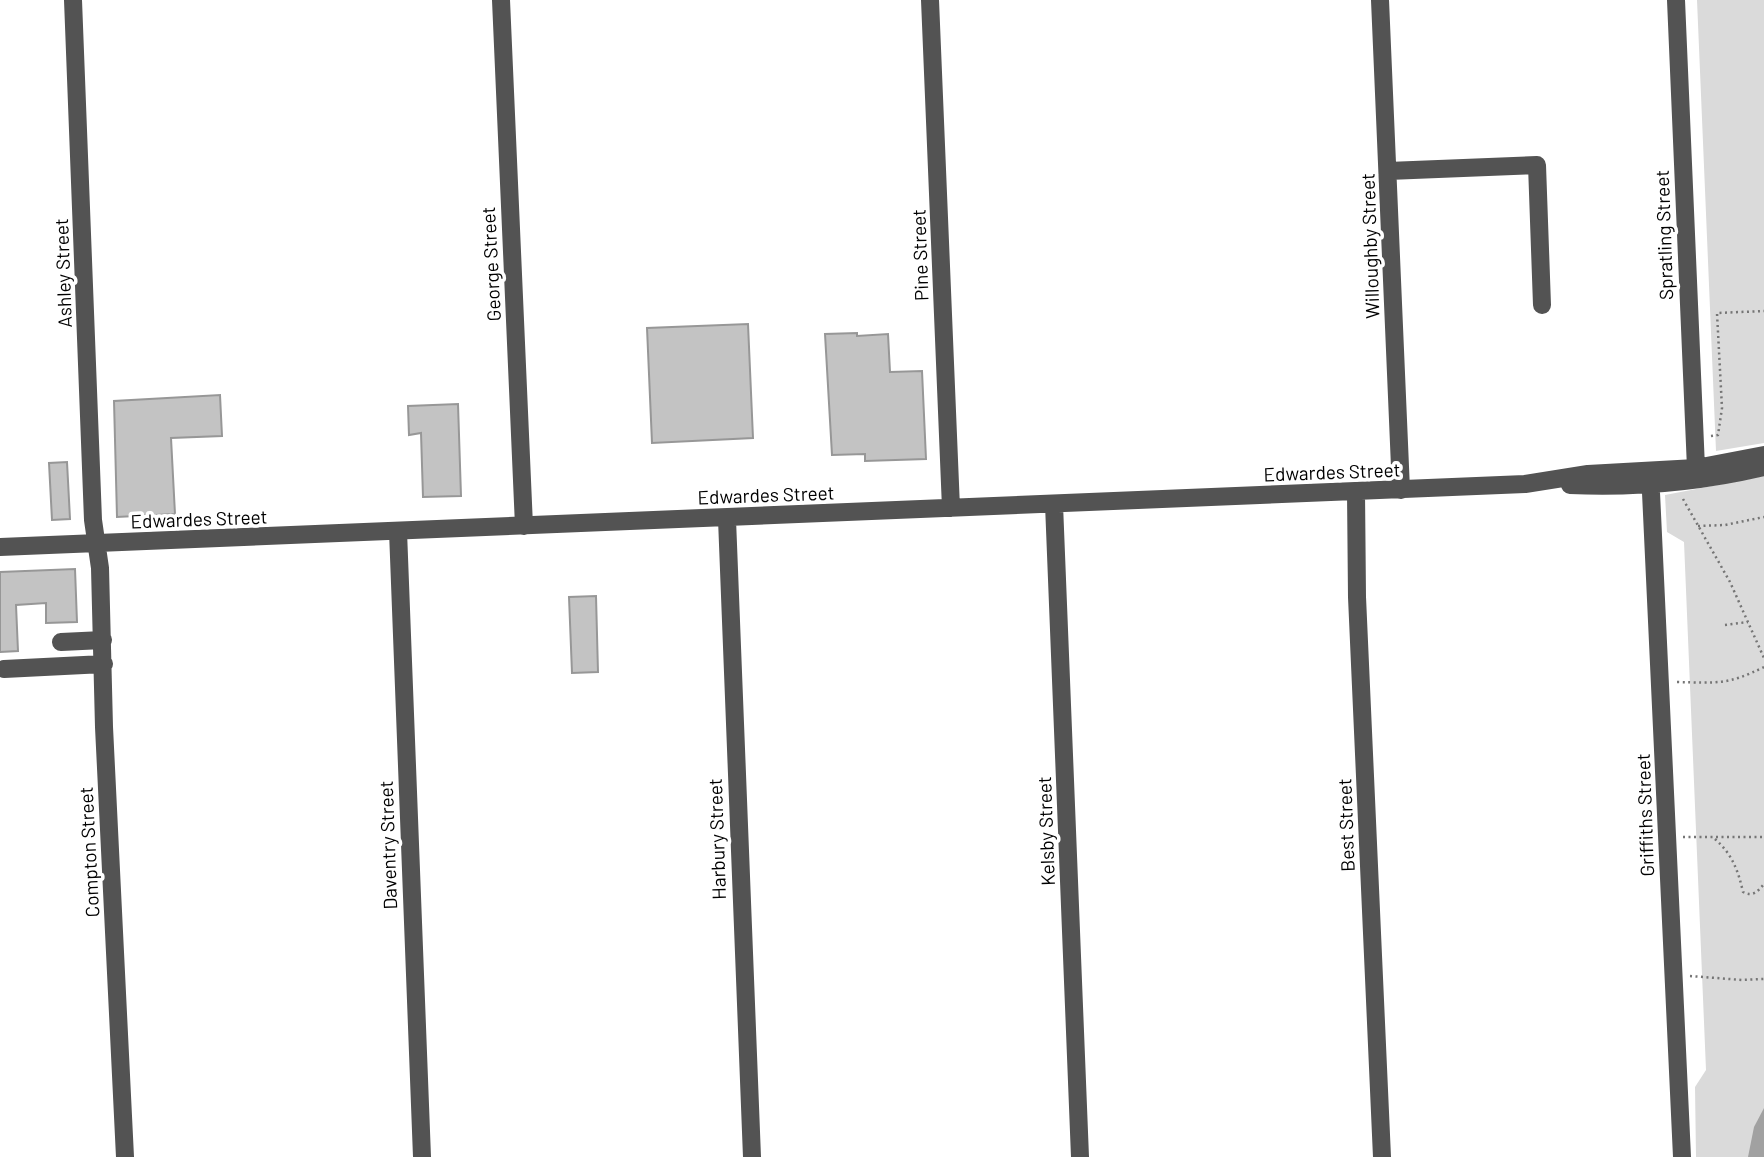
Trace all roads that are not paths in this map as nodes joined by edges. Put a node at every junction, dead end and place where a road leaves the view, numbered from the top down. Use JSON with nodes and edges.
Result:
{"nodes":[{"id":1,"x":73,"y":0,"type":"edge"},
{"id":2,"x":500,"y":0,"type":"edge"},
{"id":3,"x":930,"y":0,"type":"edge"},
{"id":4,"x":1380,"y":0,"type":"edge"},
{"id":5,"x":1675,"y":0,"type":"edge"},
{"id":6,"x":1388,"y":171,"type":"junction"},
{"id":7,"x":1542,"y":305,"type":"dead end"},
{"id":8,"x":1764,"y":455,"type":"edge"},
{"id":9,"x":1764,"y":467,"type":"edge"},
{"id":10,"x":1696,"y":468,"type":"junction"},
{"id":11,"x":1651,"y":478,"type":"junction"},
{"id":12,"x":1401,"y":490,"type":"junction"},
{"id":13,"x":1356,"y":492,"type":"junction"},
{"id":14,"x":1054,"y":504,"type":"junction"},
{"id":15,"x":951,"y":508,"type":"junction"},
{"id":16,"x":727,"y":519,"type":"junction"},
{"id":17,"x":524,"y":526,"type":"junction"},
{"id":18,"x":398,"y":531,"type":"junction"},
{"id":19,"x":96,"y":545,"type":"junction"},
{"id":20,"x":0,"y":547,"type":"edge"},
{"id":21,"x":103,"y":640,"type":"junction"},
{"id":22,"x":61,"y":642,"type":"dead end"},
{"id":23,"x":104,"y":664,"type":"junction"},
{"id":24,"x":5,"y":669,"type":"dead end"},
{"id":25,"x":125,"y":1157,"type":"edge"},
{"id":26,"x":422,"y":1157,"type":"edge"},
{"id":27,"x":752,"y":1157,"type":"edge"},
{"id":28,"x":1080,"y":1157,"type":"edge"},
{"id":29,"x":1382,"y":1157,"type":"edge"},
{"id":30,"x":1682,"y":1157,"type":"edge"}],
"edges":[{"from":1,"to":19,"type":"street","name":"Ashley Street"},
{"from":2,"to":17,"type":"street","name":"George Street"},
{"from":3,"to":15,"type":"street","name":"Pine Street"},
{"from":4,"to":6,"type":"street","name":"Willoughby Street"},
{"from":5,"to":10,"type":"street","name":"Spratling Street"},
{"from":6,"to":7,"type":"street"},
{"from":6,"to":12,"type":"street","name":"Willoughby Street"},
{"from":8,"to":10,"type":"street","name":"Edwardes Street"},
{"from":9,"to":11,"type":"street","name":"Edwardes Street"},
{"from":10,"to":11,"type":"street","name":"Edwardes Street"},
{"from":11,"to":12,"type":"street","name":"Edwardes Street"},
{"from":11,"to":30,"type":"street","name":"Griffiths Street"},
{"from":12,"to":13,"type":"street","name":"Edwardes Street"},
{"from":13,"to":14,"type":"street","name":"Edwardes Street"},
{"from":13,"to":29,"type":"street","name":"Best Street"},
{"from":14,"to":15,"type":"street","name":"Edwardes Street"},
{"from":14,"to":28,"type":"street","name":"Kelsby Street"},
{"from":15,"to":16,"type":"street","name":"Edwardes Street"},
{"from":16,"to":17,"type":"street","name":"Edwardes Street"},
{"from":16,"to":27,"type":"street","name":"Harbury Street"},
{"from":17,"to":18,"type":"street","name":"Edwardes Street"},
{"from":18,"to":19,"type":"street","name":"Edwardes Street"},
{"from":18,"to":26,"type":"street","name":"Daventry Street"},
{"from":19,"to":20,"type":"street","name":"Edwardes Street"},
{"from":19,"to":21,"type":"street","name":"Compton Street"},
{"from":21,"to":22,"type":"street"},
{"from":21,"to":23,"type":"street","name":"Compton Street"},
{"from":23,"to":24,"type":"street"},
{"from":23,"to":25,"type":"street","name":"Compton Street"}]}
